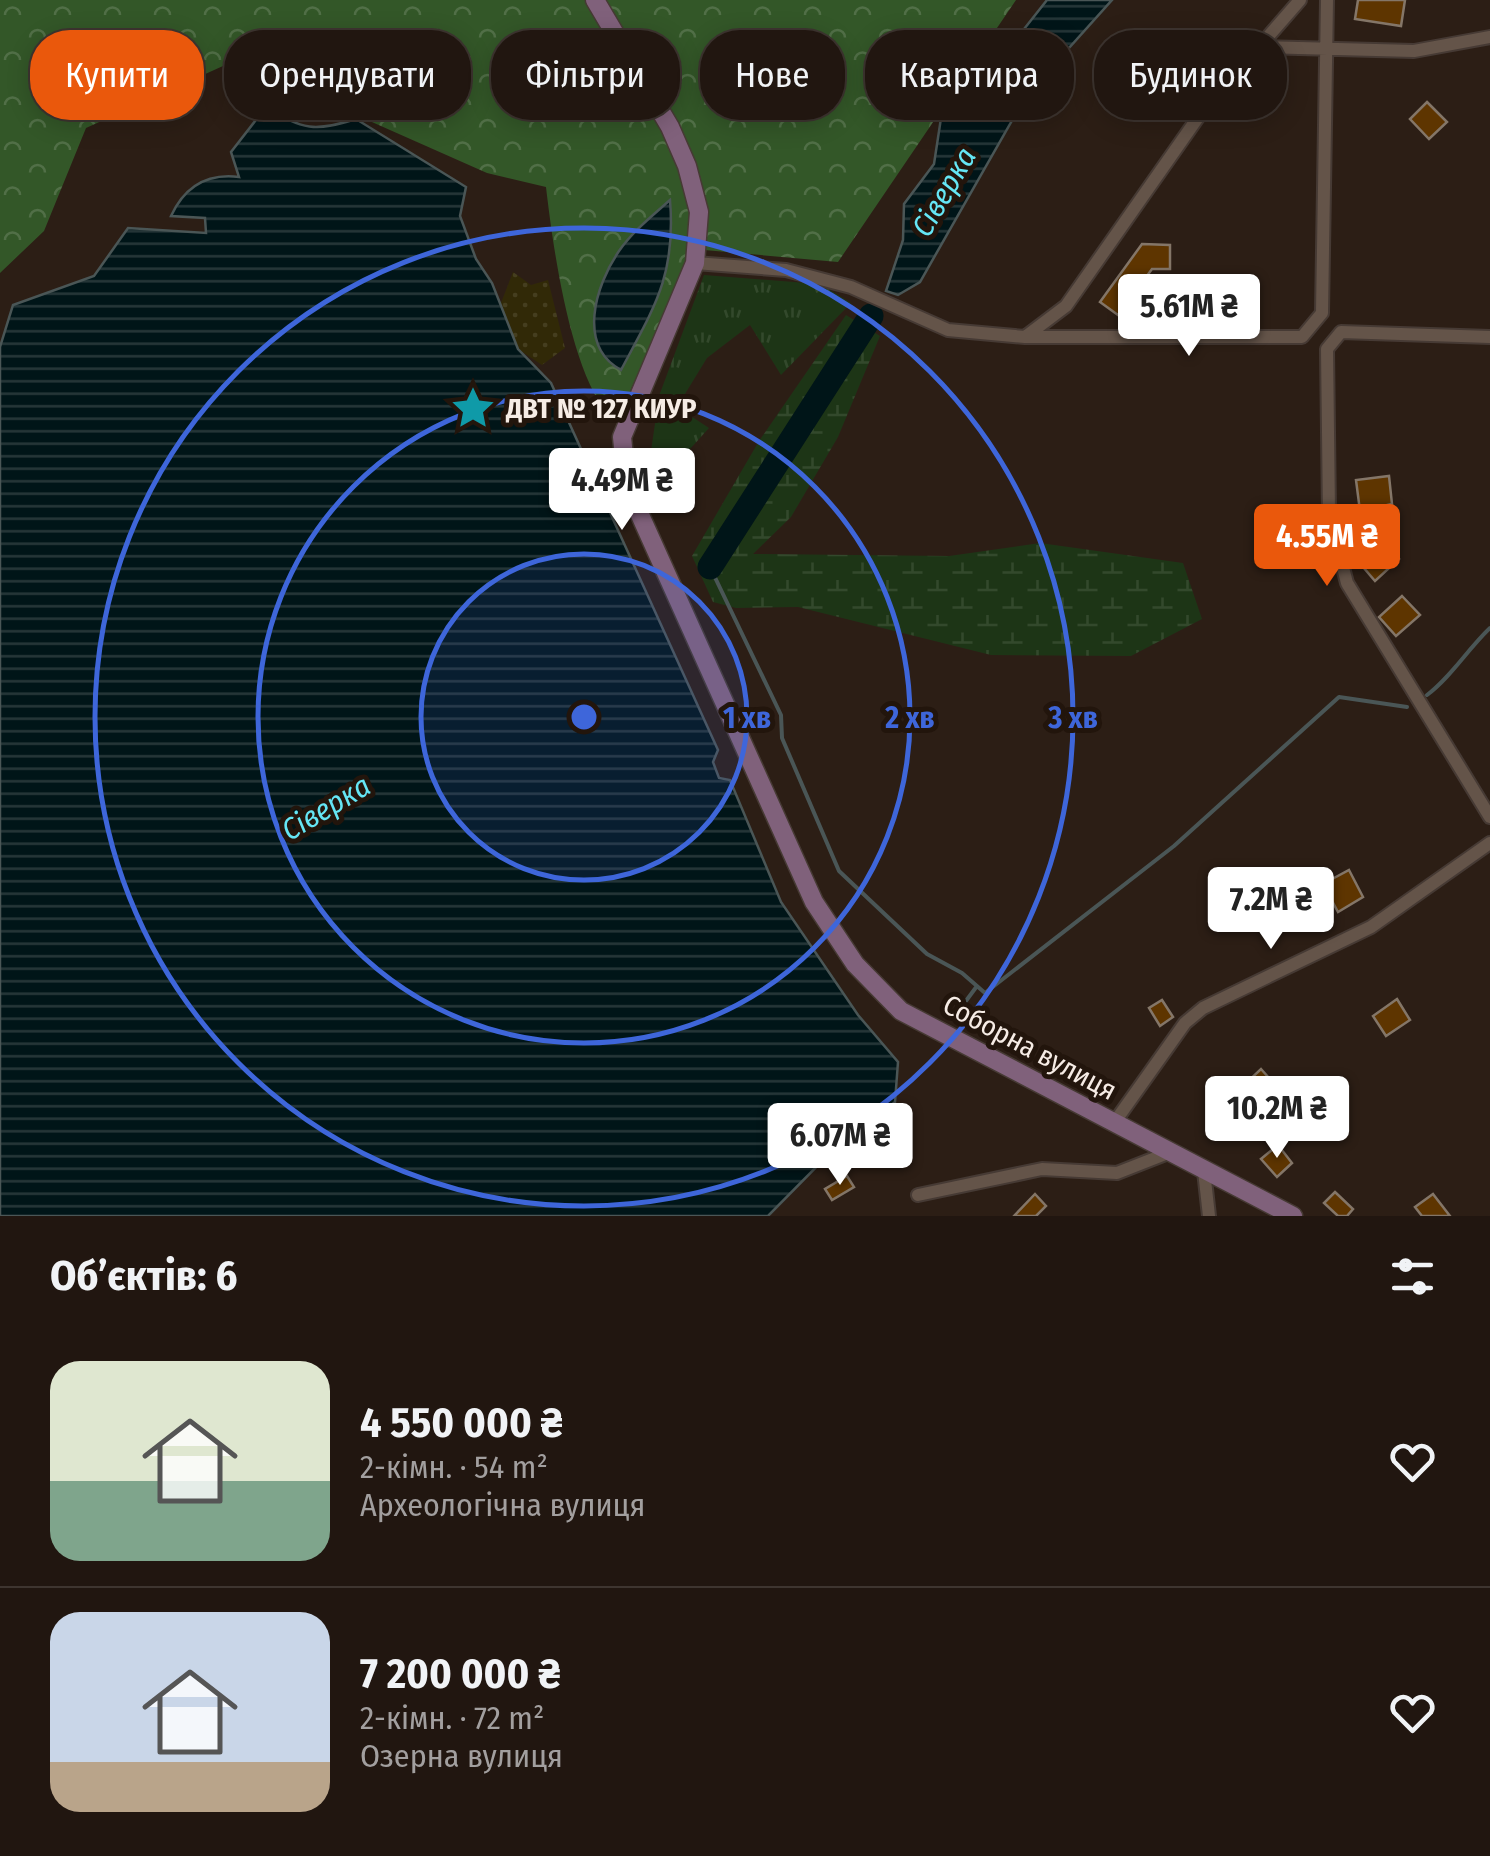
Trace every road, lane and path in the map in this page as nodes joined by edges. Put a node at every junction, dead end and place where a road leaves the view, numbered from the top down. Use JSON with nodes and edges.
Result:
{"nodes":[{"id":1,"x":594,"y":0,"type":"edge"},
{"id":2,"x":1300,"y":0,"type":"edge"},
{"id":3,"x":1327,"y":0,"type":"edge"},
{"id":4,"x":1273,"y":30,"type":"edge"},
{"id":5,"x":1490,"y":37,"type":"edge"},
{"id":6,"x":1287,"y":48,"type":"edge"},
{"id":7,"x":1325,"y":49,"type":"junction"},
{"id":8,"x":1196,"y":120,"type":"edge"},
{"id":9,"x":695,"y":263,"type":"junction"},
{"id":10,"x":1025,"y":337,"type":"junction"},
{"id":11,"x":1490,"y":337,"type":"edge"},
{"id":12,"x":1490,"y":817,"type":"edge"},
{"id":13,"x":1490,"y":843,"type":"edge"},
{"id":14,"x":1114,"y":1123,"type":"junction"},
{"id":15,"x":1168,"y":1153,"type":"junction"},
{"id":16,"x":1204,"y":1171,"type":"junction"},
{"id":17,"x":918,"y":1195,"type":"dead end"},
{"id":18,"x":1209,"y":1216,"type":"edge"},
{"id":19,"x":1292,"y":1216,"type":"edge"}],
"edges":[{"from":1,"to":9,"type":"street","name":"Соборна вулиця"},
{"from":2,"to":4,"type":"street"},
{"from":3,"to":7,"type":"street"},
{"from":5,"to":7,"type":"street"},
{"from":6,"to":7,"type":"street"},
{"from":7,"to":10,"type":"street"},
{"from":8,"to":10,"type":"street"},
{"from":9,"to":10,"type":"street"},
{"from":9,"to":14,"type":"street","name":"Соборна вулиця"},
{"from":11,"to":12,"type":"street"},
{"from":13,"to":14,"type":"street"},
{"from":14,"to":15,"type":"street","name":"Соборна вулиця"},
{"from":15,"to":16,"type":"street","name":"Соборна вулиця"},
{"from":15,"to":17,"type":"street"},
{"from":16,"to":18,"type":"street"},
{"from":16,"to":19,"type":"street","name":"Соборна вулиця"}]}
